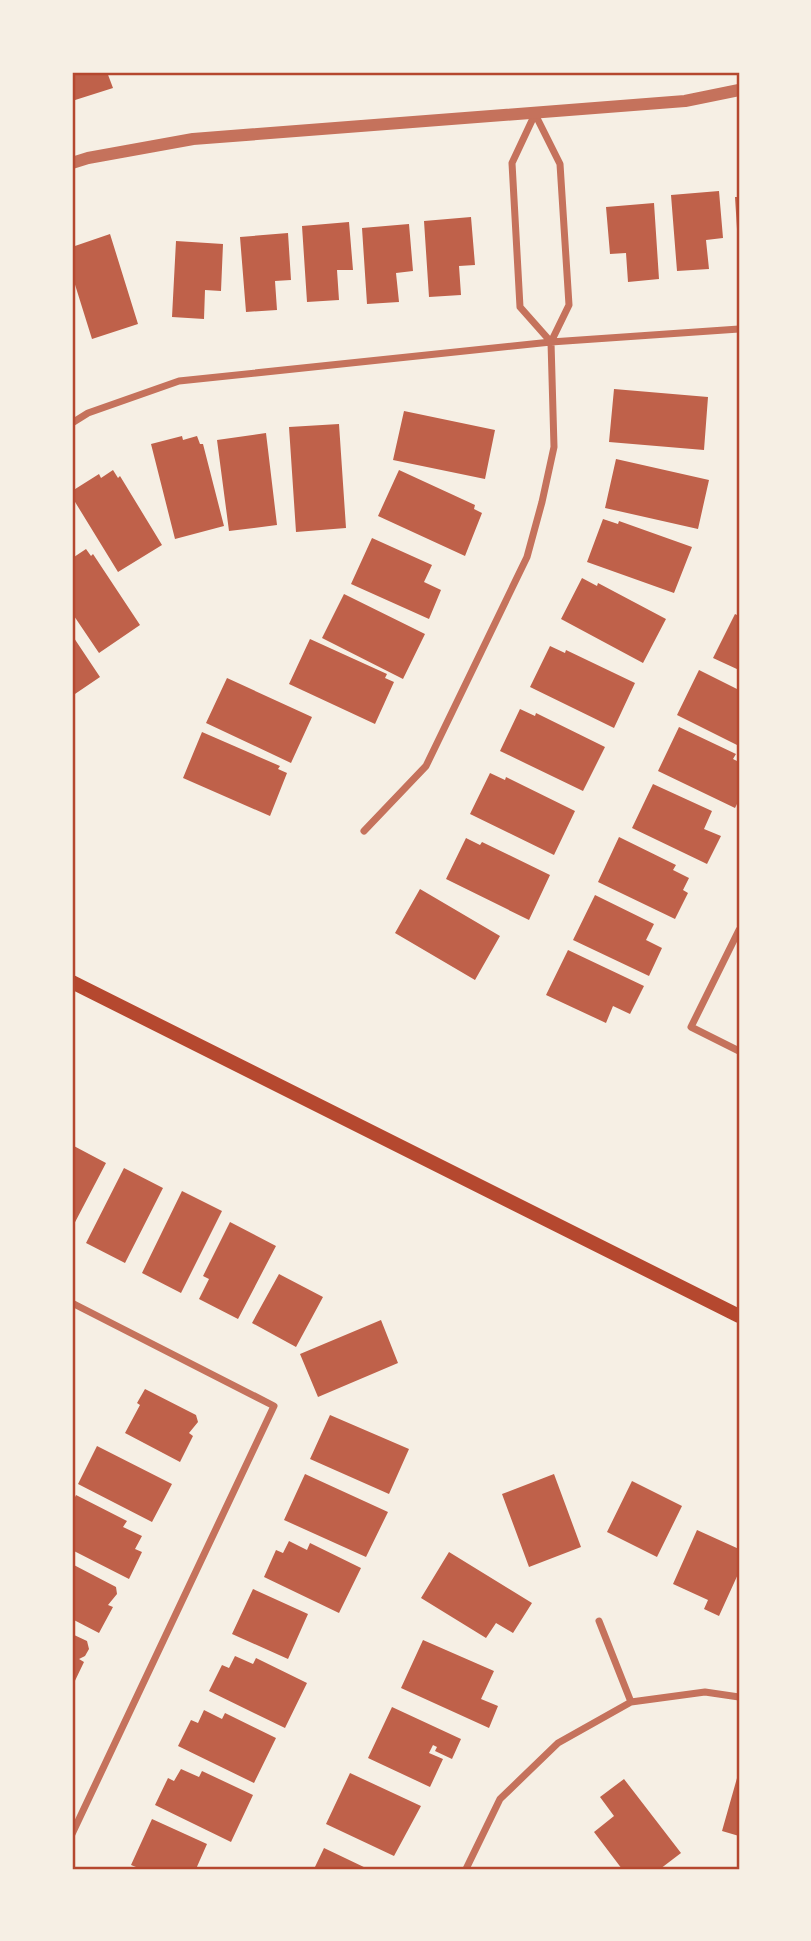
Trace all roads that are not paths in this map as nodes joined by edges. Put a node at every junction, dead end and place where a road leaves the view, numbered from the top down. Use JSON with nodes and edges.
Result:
{"nodes":[{"id":1,"x":739,"y":90,"type":"edge"},
{"id":2,"x":535,"y":114,"type":"junction"},
{"id":3,"x":72,"y":163,"type":"edge"},
{"id":4,"x":739,"y":329,"type":"edge"},
{"id":5,"x":551,"y":342,"type":"junction"},
{"id":6,"x":72,"y":423,"type":"edge"},
{"id":7,"x":364,"y":831,"type":"dead end"},
{"id":8,"x":739,"y":930,"type":"edge"},
{"id":9,"x":72,"y":982,"type":"edge"},
{"id":10,"x":739,"y":1051,"type":"edge"},
{"id":11,"x":72,"y":1303,"type":"edge"},
{"id":12,"x":739,"y":1316,"type":"edge"},
{"id":13,"x":599,"y":1621,"type":"dead end"},
{"id":14,"x":739,"y":1697,"type":"edge"},
{"id":15,"x":631,"y":1702,"type":"junction"},
{"id":16,"x":72,"y":1834,"type":"edge"},
{"id":17,"x":466,"y":1869,"type":"edge"}],
"edges":[{"from":1,"to":2,"type":"street"},
{"from":2,"to":3,"type":"street"},
{"from":2,"to":5,"type":"street"},
{"from":2,"to":5,"type":"street"},
{"from":4,"to":5,"type":"street"},
{"from":5,"to":6,"type":"street"},
{"from":5,"to":7,"type":"street"},
{"from":8,"to":10,"type":"street"},
{"from":9,"to":12,"type":"main road"},
{"from":11,"to":16,"type":"street"},
{"from":13,"to":15,"type":"street"},
{"from":14,"to":15,"type":"street"},
{"from":15,"to":17,"type":"street"}]}
